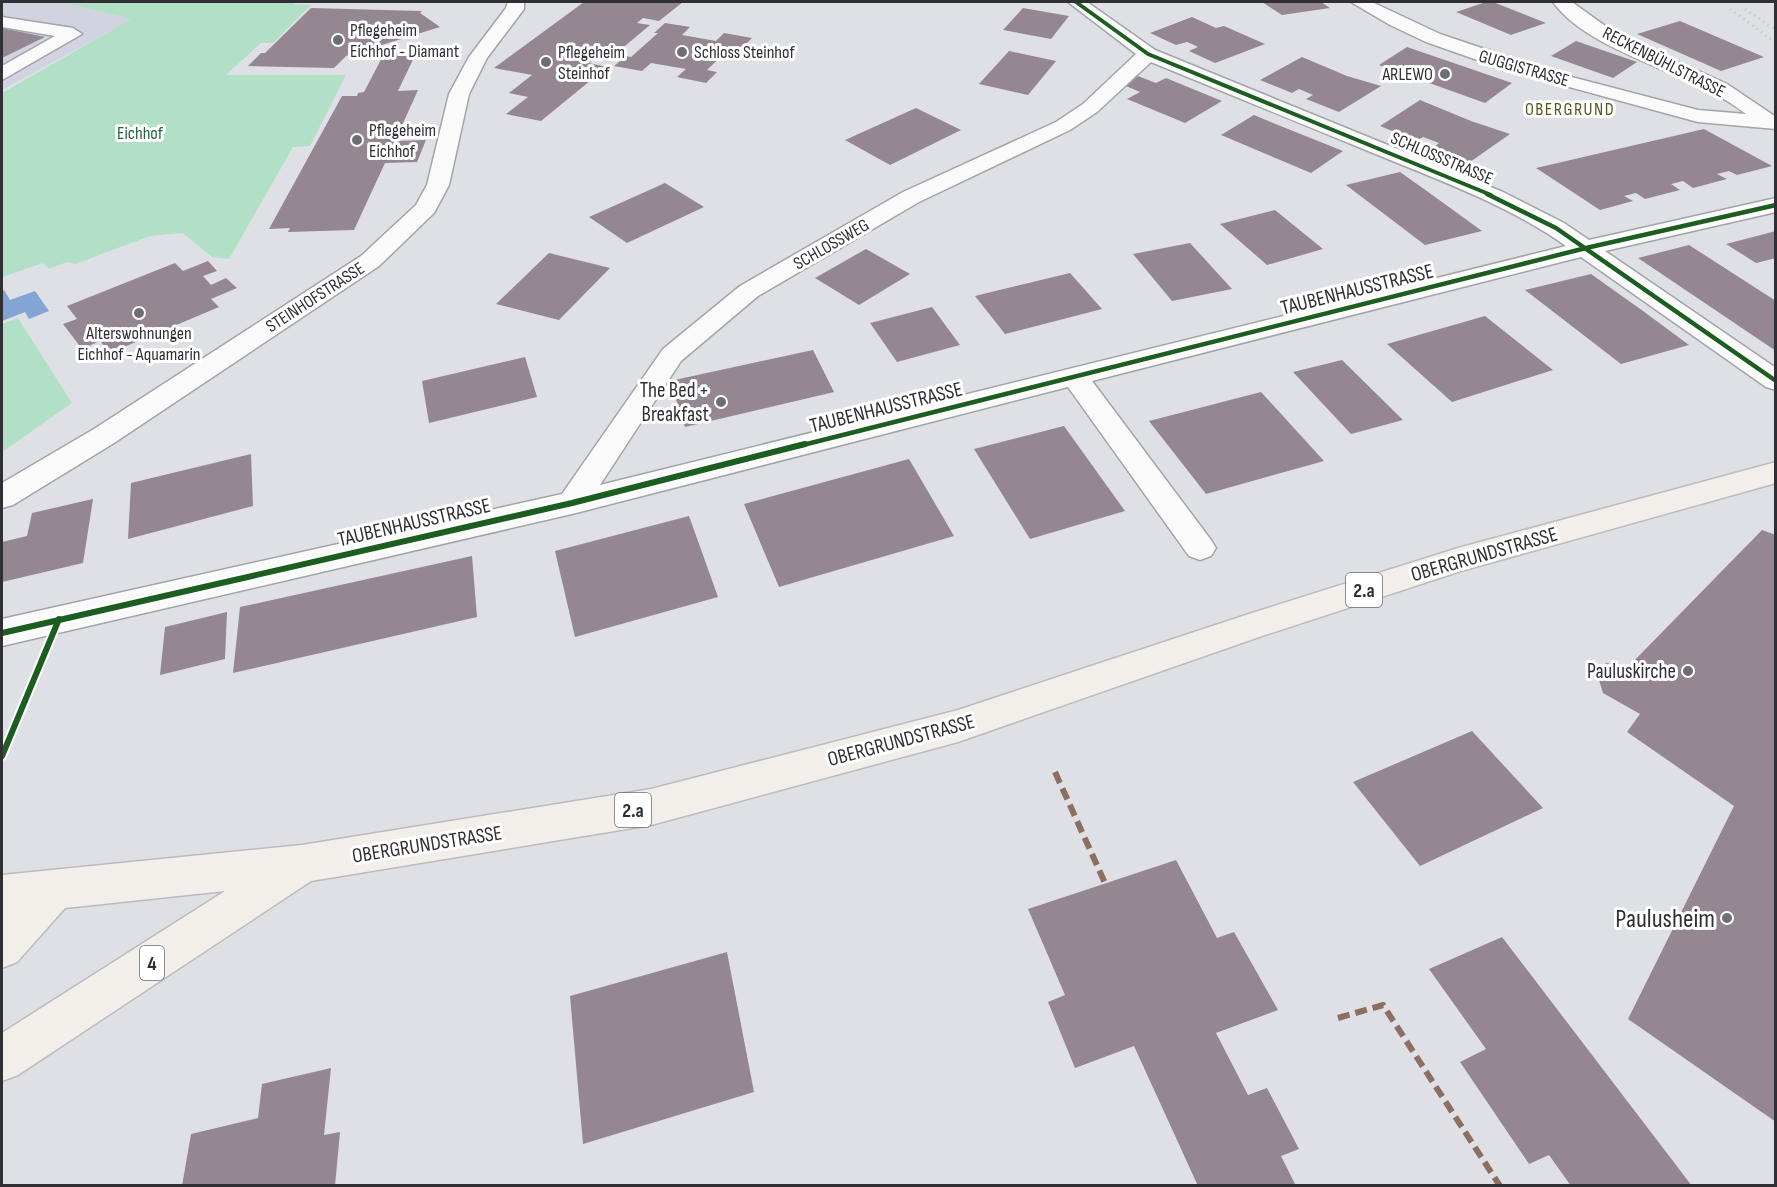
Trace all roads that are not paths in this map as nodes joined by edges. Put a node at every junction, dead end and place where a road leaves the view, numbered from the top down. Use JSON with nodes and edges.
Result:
{"nodes":[{"id":1,"x":516,"y":2,"type":"edge"},
{"id":2,"x":1076,"y":2,"type":"edge"},
{"id":3,"x":1360,"y":2,"type":"edge"},
{"id":4,"x":1562,"y":2,"type":"edge"},
{"id":5,"x":2,"y":21,"type":"edge"},
{"id":6,"x":1148,"y":54,"type":"junction"},
{"id":7,"x":2,"y":74,"type":"edge"},
{"id":8,"x":1772,"y":123,"type":"edge"},
{"id":9,"x":1776,"y":205,"type":"edge"},
{"id":10,"x":1586,"y":248,"type":"junction"},
{"id":11,"x":1075,"y":377,"type":"junction"},
{"id":12,"x":1776,"y":381,"type":"edge"},
{"id":13,"x":1776,"y":472,"type":"edge"},
{"id":14,"x":2,"y":497,"type":"edge"},
{"id":15,"x":572,"y":503,"type":"junction"},
{"id":16,"x":1200,"y":548,"type":"dead end"},
{"id":17,"x":2,"y":633,"type":"edge"},
{"id":18,"x":302,"y":864,"type":"junction"},
{"id":19,"x":56,"y":888,"type":"junction"},
{"id":20,"x":2,"y":895,"type":"edge"},
{"id":21,"x":2,"y":947,"type":"edge"},
{"id":22,"x":2,"y":1059,"type":"edge"}],
"edges":[{"from":1,"to":14,"type":"street","name":"STEINHOFSTRASSE"},
{"from":2,"to":6,"type":"street","name":"SCHLOSSSTRASSE"},
{"from":3,"to":8,"type":"street","name":"GUGGISTRASSE"},
{"from":4,"to":8,"type":"street","name":"RECKENBÜHLSTRASSE"},
{"from":5,"to":7,"type":"street"},
{"from":6,"to":10,"type":"street","name":"SCHLOSSSTRASSE"},
{"from":6,"to":15,"type":"street","name":"SCHLOSSWEG"},
{"from":9,"to":10,"type":"street","name":"TAUBENHAUSSTRASSE"},
{"from":10,"to":11,"type":"street","name":"TAUBENHAUSSTRASSE"},
{"from":10,"to":12,"type":"street","name":"SCHLOSSSTRASSE"},
{"from":11,"to":15,"type":"street","name":"TAUBENHAUSSTRASSE"},
{"from":11,"to":16,"type":"street"},
{"from":13,"to":18,"type":"main road","name":"OBERGRUNDSTRASSE","number":"2.a"},
{"from":15,"to":17,"type":"street","name":"TAUBENHAUSSTRASSE"},
{"from":18,"to":19,"type":"main road","name":"OBERGRUNDSTRASSE","number":"2.a"},
{"from":18,"to":22,"type":"main road","number":"4"},
{"from":19,"to":20,"type":"main road","name":"OBERGRUNDSTRASSE","number":"2.a"},
{"from":19,"to":21,"type":"main road"}]}
